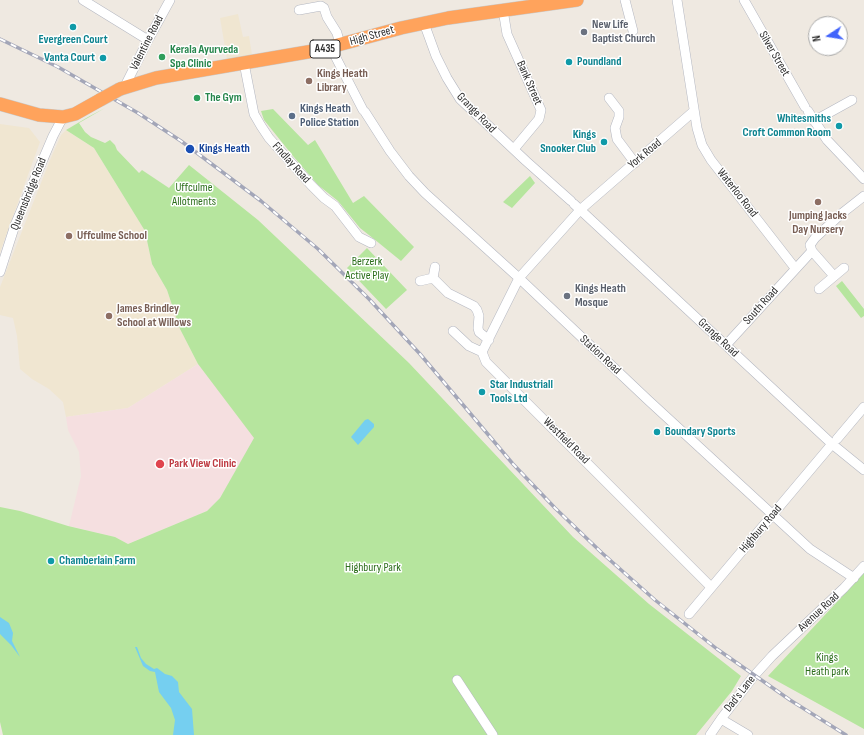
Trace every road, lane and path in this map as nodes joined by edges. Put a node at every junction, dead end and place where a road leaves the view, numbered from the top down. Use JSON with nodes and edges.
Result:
{"nodes":[{"id":1,"x":83,"y":0,"type":"edge"},
{"id":2,"x":170,"y":0,"type":"edge"},
{"id":3,"x":578,"y":0,"type":"edge"},
{"id":4,"x":625,"y":0,"type":"edge"},
{"id":5,"x":744,"y":0,"type":"edge"},
{"id":6,"x":677,"y":1,"type":"edge"},
{"id":7,"x":528,"y":3,"type":"edge"},
{"id":8,"x":299,"y":10,"type":"dead end"},
{"id":9,"x":503,"y":10,"type":"junction"},
{"id":10,"x":424,"y":23,"type":"junction"},
{"id":11,"x":633,"y":31,"type":"dead end"},
{"id":12,"x":148,"y":40,"type":"junction"},
{"id":13,"x":336,"y":46,"type":"junction"},
{"id":14,"x":244,"y":63,"type":"junction"},
{"id":15,"x":124,"y":88,"type":"junction"},
{"id":16,"x":610,"y":98,"type":"dead end"},
{"id":17,"x":852,"y":100,"type":"dead end"},
{"id":18,"x":0,"y":104,"type":"edge"},
{"id":19,"x":694,"y":111,"type":"junction"},
{"id":20,"x":63,"y":117,"type":"junction"},
{"id":21,"x":814,"y":120,"type":"junction"},
{"id":22,"x":514,"y":149,"type":"junction"},
{"id":23,"x":635,"y":163,"type":"junction"},
{"id":24,"x":864,"y":180,"type":"edge"},
{"id":25,"x":864,"y":196,"type":"edge"},
{"id":26,"x":575,"y":205,"type":"junction"},
{"id":27,"x":371,"y":243,"type":"dead end"},
{"id":28,"x":812,"y":251,"type":"junction"},
{"id":29,"x":435,"y":267,"type":"dead end"},
{"id":30,"x":795,"y":268,"type":"junction"},
{"id":31,"x":844,"y":268,"type":"dead end"},
{"id":32,"x":0,"y":272,"type":"edge"},
{"id":33,"x":834,"y":276,"type":"junction"},
{"id":34,"x":433,"y":278,"type":"junction"},
{"id":35,"x":519,"y":278,"type":"junction"},
{"id":36,"x":420,"y":281,"type":"dead end"},
{"id":37,"x":819,"y":289,"type":"dead end"},
{"id":38,"x":453,"y":331,"type":"dead end"},
{"id":39,"x":489,"y":340,"type":"junction"},
{"id":40,"x":726,"y":345,"type":"junction"},
{"id":41,"x":482,"y":352,"type":"junction"},
{"id":42,"x":864,"y":406,"type":"edge"},
{"id":43,"x":835,"y":441,"type":"junction"},
{"id":44,"x":864,"y":470,"type":"edge"},
{"id":45,"x":773,"y":514,"type":"junction"},
{"id":46,"x":864,"y":566,"type":"edge"},
{"id":47,"x":854,"y":578,"type":"junction"},
{"id":48,"x":712,"y":587,"type":"junction"},
{"id":49,"x":689,"y":614,"type":"dead end"},
{"id":50,"x":772,"y":656,"type":"joint"},
{"id":51,"x":457,"y":680,"type":"dead end"},
{"id":52,"x":720,"y":719,"type":"junction"},
{"id":53,"x":493,"y":735,"type":"edge"},
{"id":54,"x":710,"y":735,"type":"edge"},
{"id":55,"x":748,"y":735,"type":"edge"}],
"edges":[{"from":1,"to":12,"type":"street"},
{"from":2,"to":12,"type":"street","name":"Valentine Road"},
{"from":3,"to":7,"type":"highway","name":"High Street","number":"A435"},
{"from":4,"to":11,"type":"street"},
{"from":5,"to":21,"type":"street","name":"Silver Street"},
{"from":6,"to":19,"type":"street"},
{"from":7,"to":9,"type":"highway","name":"High Street","number":"A435"},
{"from":8,"to":13,"type":"street","name":"Station Road"},
{"from":9,"to":10,"type":"highway","name":"High Street","number":"A435"},
{"from":9,"to":22,"type":"street","name":"Bank Street"},
{"from":10,"to":13,"type":"highway","name":"High Street","number":"A435"},
{"from":10,"to":22,"type":"street","name":"Grange Road"},
{"from":12,"to":15,"type":"street","name":"Valentine Road"},
{"from":13,"to":14,"type":"highway","name":"High Street","number":"A435"},
{"from":13,"to":35,"type":"street","name":"Station Road"},
{"from":14,"to":15,"type":"highway","name":"High Street","number":"A435"},
{"from":14,"to":27,"type":"street","name":"Findlay Road"},
{"from":15,"to":20,"type":"highway","number":"A435","bridge":true},
{"from":16,"to":23,"type":"street"},
{"from":17,"to":21,"type":"street"},
{"from":18,"to":20,"type":"highway","number":"A435"},
{"from":19,"to":23,"type":"street","name":"York Road"},
{"from":19,"to":30,"type":"street","name":"Waterloo Road"},
{"from":20,"to":32,"type":"street","name":"Queensbridge Road"},
{"from":21,"to":24,"type":"street","name":"Silver Street"},
{"from":22,"to":26,"type":"street","name":"Grange Road"},
{"from":23,"to":26,"type":"street","name":"York Road"},
{"from":25,"to":28,"type":"street"},
{"from":26,"to":35,"type":"street","name":"York Road"},
{"from":26,"to":40,"type":"street","name":"Grange Road"},
{"from":28,"to":30,"type":"street","name":"South Road"},
{"from":28,"to":33,"type":"street"},
{"from":29,"to":34,"type":"street"},
{"from":30,"to":40,"type":"street","name":"South Road"},
{"from":31,"to":33,"type":"street"},
{"from":33,"to":37,"type":"street"},
{"from":34,"to":36,"type":"street"},
{"from":34,"to":39,"type":"street"},
{"from":35,"to":39,"type":"street"},
{"from":35,"to":45,"type":"street","name":"Station Road"},
{"from":38,"to":41,"type":"street"},
{"from":39,"to":41,"type":"street"},
{"from":40,"to":43,"type":"street","name":"Grange Road"},
{"from":41,"to":48,"type":"street","name":"Westfield Road"},
{"from":42,"to":43,"type":"street","name":"Highbury Road"},
{"from":43,"to":44,"type":"street","name":"Grange Road"},
{"from":43,"to":45,"type":"street","name":"Highbury Road"},
{"from":45,"to":47,"type":"street","name":"Station Road"},
{"from":45,"to":48,"type":"street","name":"Highbury Road"},
{"from":46,"to":47,"type":"street","name":"Avenue Road"},
{"from":47,"to":50,"type":"street","name":"Avenue Road"},
{"from":48,"to":49,"type":"street","name":"Highbury Road"},
{"from":50,"to":52,"type":"street","name":"Dad's Lane"},
{"from":51,"to":53,"type":"street"},
{"from":52,"to":54,"type":"street","name":"Dad's Lane"},
{"from":52,"to":55,"type":"street"}]}
